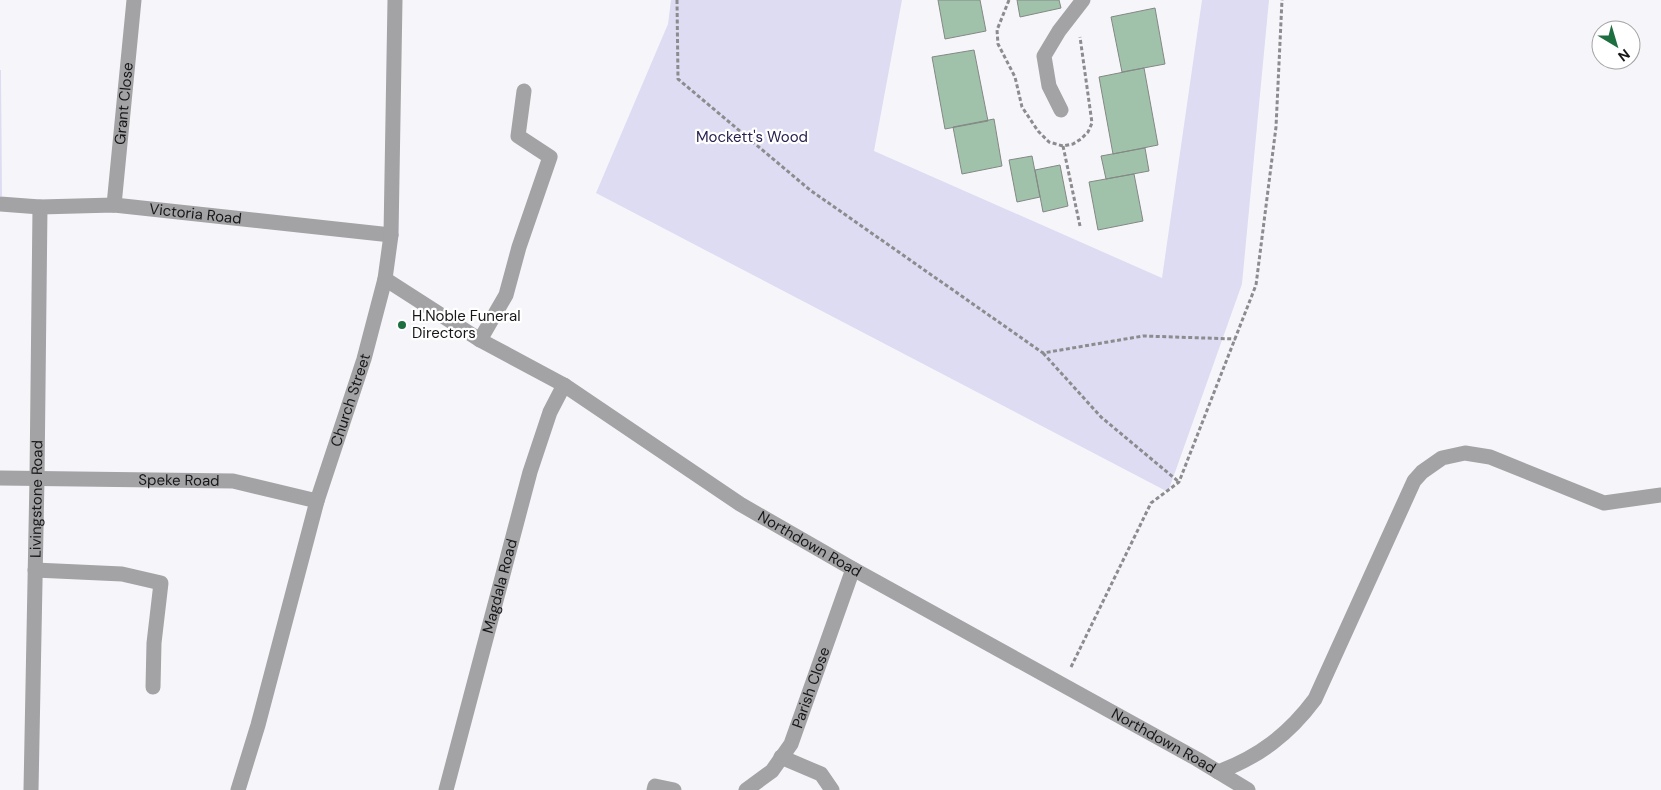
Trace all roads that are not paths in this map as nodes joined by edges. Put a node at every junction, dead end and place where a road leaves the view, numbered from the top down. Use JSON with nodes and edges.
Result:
{"nodes":[{"id":1,"x":134,"y":0,"type":"edge"},
{"id":2,"x":395,"y":0,"type":"edge"},
{"id":3,"x":1079,"y":5,"type":"edge"},
{"id":4,"x":524,"y":91,"type":"dead end"},
{"id":5,"x":1062,"y":110,"type":"dead end"},
{"id":6,"x":0,"y":204,"type":"edge"},
{"id":7,"x":114,"y":205,"type":"junction"},
{"id":8,"x":40,"y":207,"type":"junction"},
{"id":9,"x":391,"y":234,"type":"junction"},
{"id":10,"x":385,"y":279,"type":"junction"},
{"id":11,"x":480,"y":340,"type":"junction"},
{"id":12,"x":564,"y":385,"type":"junction"},
{"id":13,"x":0,"y":478,"type":"edge"},
{"id":14,"x":37,"y":478,"type":"junction"},
{"id":15,"x":1661,"y":495,"type":"edge"},
{"id":16,"x":317,"y":501,"type":"junction"},
{"id":17,"x":853,"y":569,"type":"junction"},
{"id":18,"x":34,"y":570,"type":"junction"},
{"id":19,"x":153,"y":687,"type":"dead end"},
{"id":20,"x":781,"y":757,"type":"junction"},
{"id":21,"x":1218,"y":772,"type":"junction"},
{"id":22,"x":30,"y":790,"type":"edge"},
{"id":23,"x":239,"y":790,"type":"edge"},
{"id":24,"x":446,"y":790,"type":"edge"},
{"id":25,"x":654,"y":790,"type":"edge"},
{"id":26,"x":674,"y":790,"type":"edge"},
{"id":27,"x":746,"y":790,"type":"edge"},
{"id":28,"x":832,"y":790,"type":"edge"},
{"id":29,"x":1248,"y":790,"type":"edge"}],
"edges":[{"from":1,"to":7,"type":"street","name":"Grant Close"},
{"from":2,"to":9,"type":"street","name":"Church Street"},
{"from":3,"to":5,"type":"street"},
{"from":4,"to":11,"type":"street"},
{"from":6,"to":8,"type":"street","name":"Victoria Road"},
{"from":7,"to":8,"type":"street","name":"Victoria Road"},
{"from":7,"to":9,"type":"street","name":"Victoria Road"},
{"from":8,"to":14,"type":"street","name":"Livingstone Road"},
{"from":9,"to":10,"type":"street","name":"Church Street"},
{"from":10,"to":11,"type":"street","name":"Northdown Road"},
{"from":10,"to":16,"type":"street","name":"Church Street"},
{"from":11,"to":12,"type":"street","name":"Northdown Road"},
{"from":12,"to":17,"type":"street","name":"Northdown Road"},
{"from":12,"to":24,"type":"street","name":"Magdala Road"},
{"from":13,"to":14,"type":"street","name":"Speke Road"},
{"from":14,"to":16,"type":"street","name":"Speke Road"},
{"from":14,"to":18,"type":"street","name":"Livingstone Road"},
{"from":15,"to":21,"type":"street"},
{"from":16,"to":23,"type":"street","name":"Church Street"},
{"from":17,"to":20,"type":"street","name":"Parish Close"},
{"from":17,"to":21,"type":"street","name":"Northdown Road"},
{"from":18,"to":19,"type":"street"},
{"from":18,"to":22,"type":"street","name":"Livingstone Road"},
{"from":20,"to":27,"type":"street","name":"Parish Close"},
{"from":20,"to":28,"type":"street"},
{"from":21,"to":29,"type":"street","name":"Northdown Road"},
{"from":25,"to":26,"type":"street"}]}
